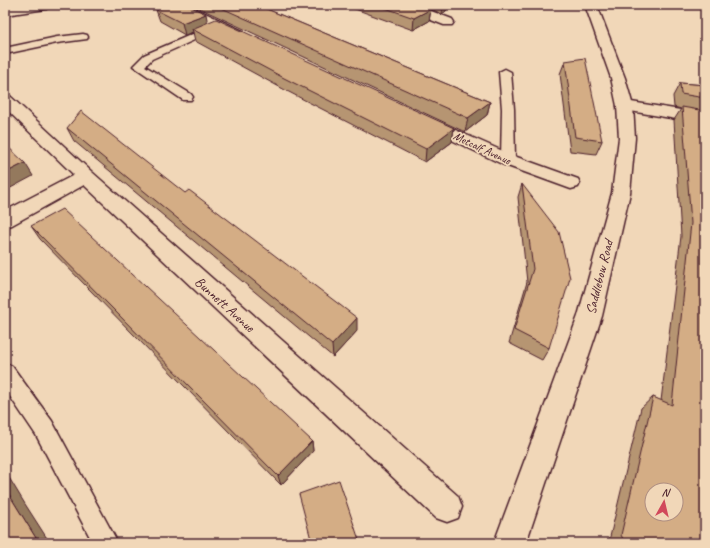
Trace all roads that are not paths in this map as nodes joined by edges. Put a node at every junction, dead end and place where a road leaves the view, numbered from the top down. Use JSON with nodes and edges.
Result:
{"nodes":[{"id":1,"x":46,"y":5,"type":"edge"},
{"id":2,"x":179,"y":5,"type":"edge"},
{"id":3,"x":404,"y":5,"type":"edge"},
{"id":4,"x":591,"y":5,"type":"edge"},
{"id":5,"x":5,"y":11,"type":"edge"},
{"id":6,"x":448,"y":22,"type":"dead end"},
{"id":7,"x":220,"y":25,"type":"junction"},
{"id":8,"x":83,"y":37,"type":"dead end"},
{"id":9,"x":249,"y":39,"type":"edge"},
{"id":10,"x":5,"y":50,"type":"edge"},
{"id":11,"x":505,"y":72,"type":"dead end"},
{"id":12,"x":187,"y":97,"type":"dead end"},
{"id":13,"x":5,"y":99,"type":"edge"},
{"id":14,"x":625,"y":106,"type":"junction"},
{"id":15,"x":414,"y":116,"type":"edge"},
{"id":16,"x":705,"y":119,"type":"edge"},
{"id":17,"x":508,"y":160,"type":"junction"},
{"id":18,"x":86,"y":176,"type":"junction"},
{"id":19,"x":571,"y":183,"type":"dead end"},
{"id":20,"x":5,"y":220,"type":"edge"},
{"id":21,"x":5,"y":372,"type":"edge"},
{"id":22,"x":447,"y":507,"type":"dead end"},
{"id":23,"x":106,"y":543,"type":"edge"},
{"id":24,"x":510,"y":543,"type":"edge"}],
"edges":[{"from":1,"to":5,"type":"street"},
{"from":2,"to":7,"type":"street"},
{"from":3,"to":6,"type":"street"},
{"from":4,"to":14,"type":"street","name":"Saddlebow Road"},
{"from":7,"to":9,"type":"street"},
{"from":7,"to":12,"type":"lane"},
{"from":8,"to":10,"type":"lane"},
{"from":11,"to":17,"type":"lane"},
{"from":13,"to":18,"type":"street","name":"Bunnett Avenue"},
{"from":14,"to":16,"type":"street"},
{"from":14,"to":24,"type":"street","name":"Saddlebow Road"},
{"from":15,"to":17,"type":"street","name":"Metcalf Avenue"},
{"from":17,"to":19,"type":"street","name":"Metcalf Avenue"},
{"from":18,"to":20,"type":"street"},
{"from":18,"to":22,"type":"street","name":"Bunnett Avenue"},
{"from":21,"to":23,"type":"lane"}]}
